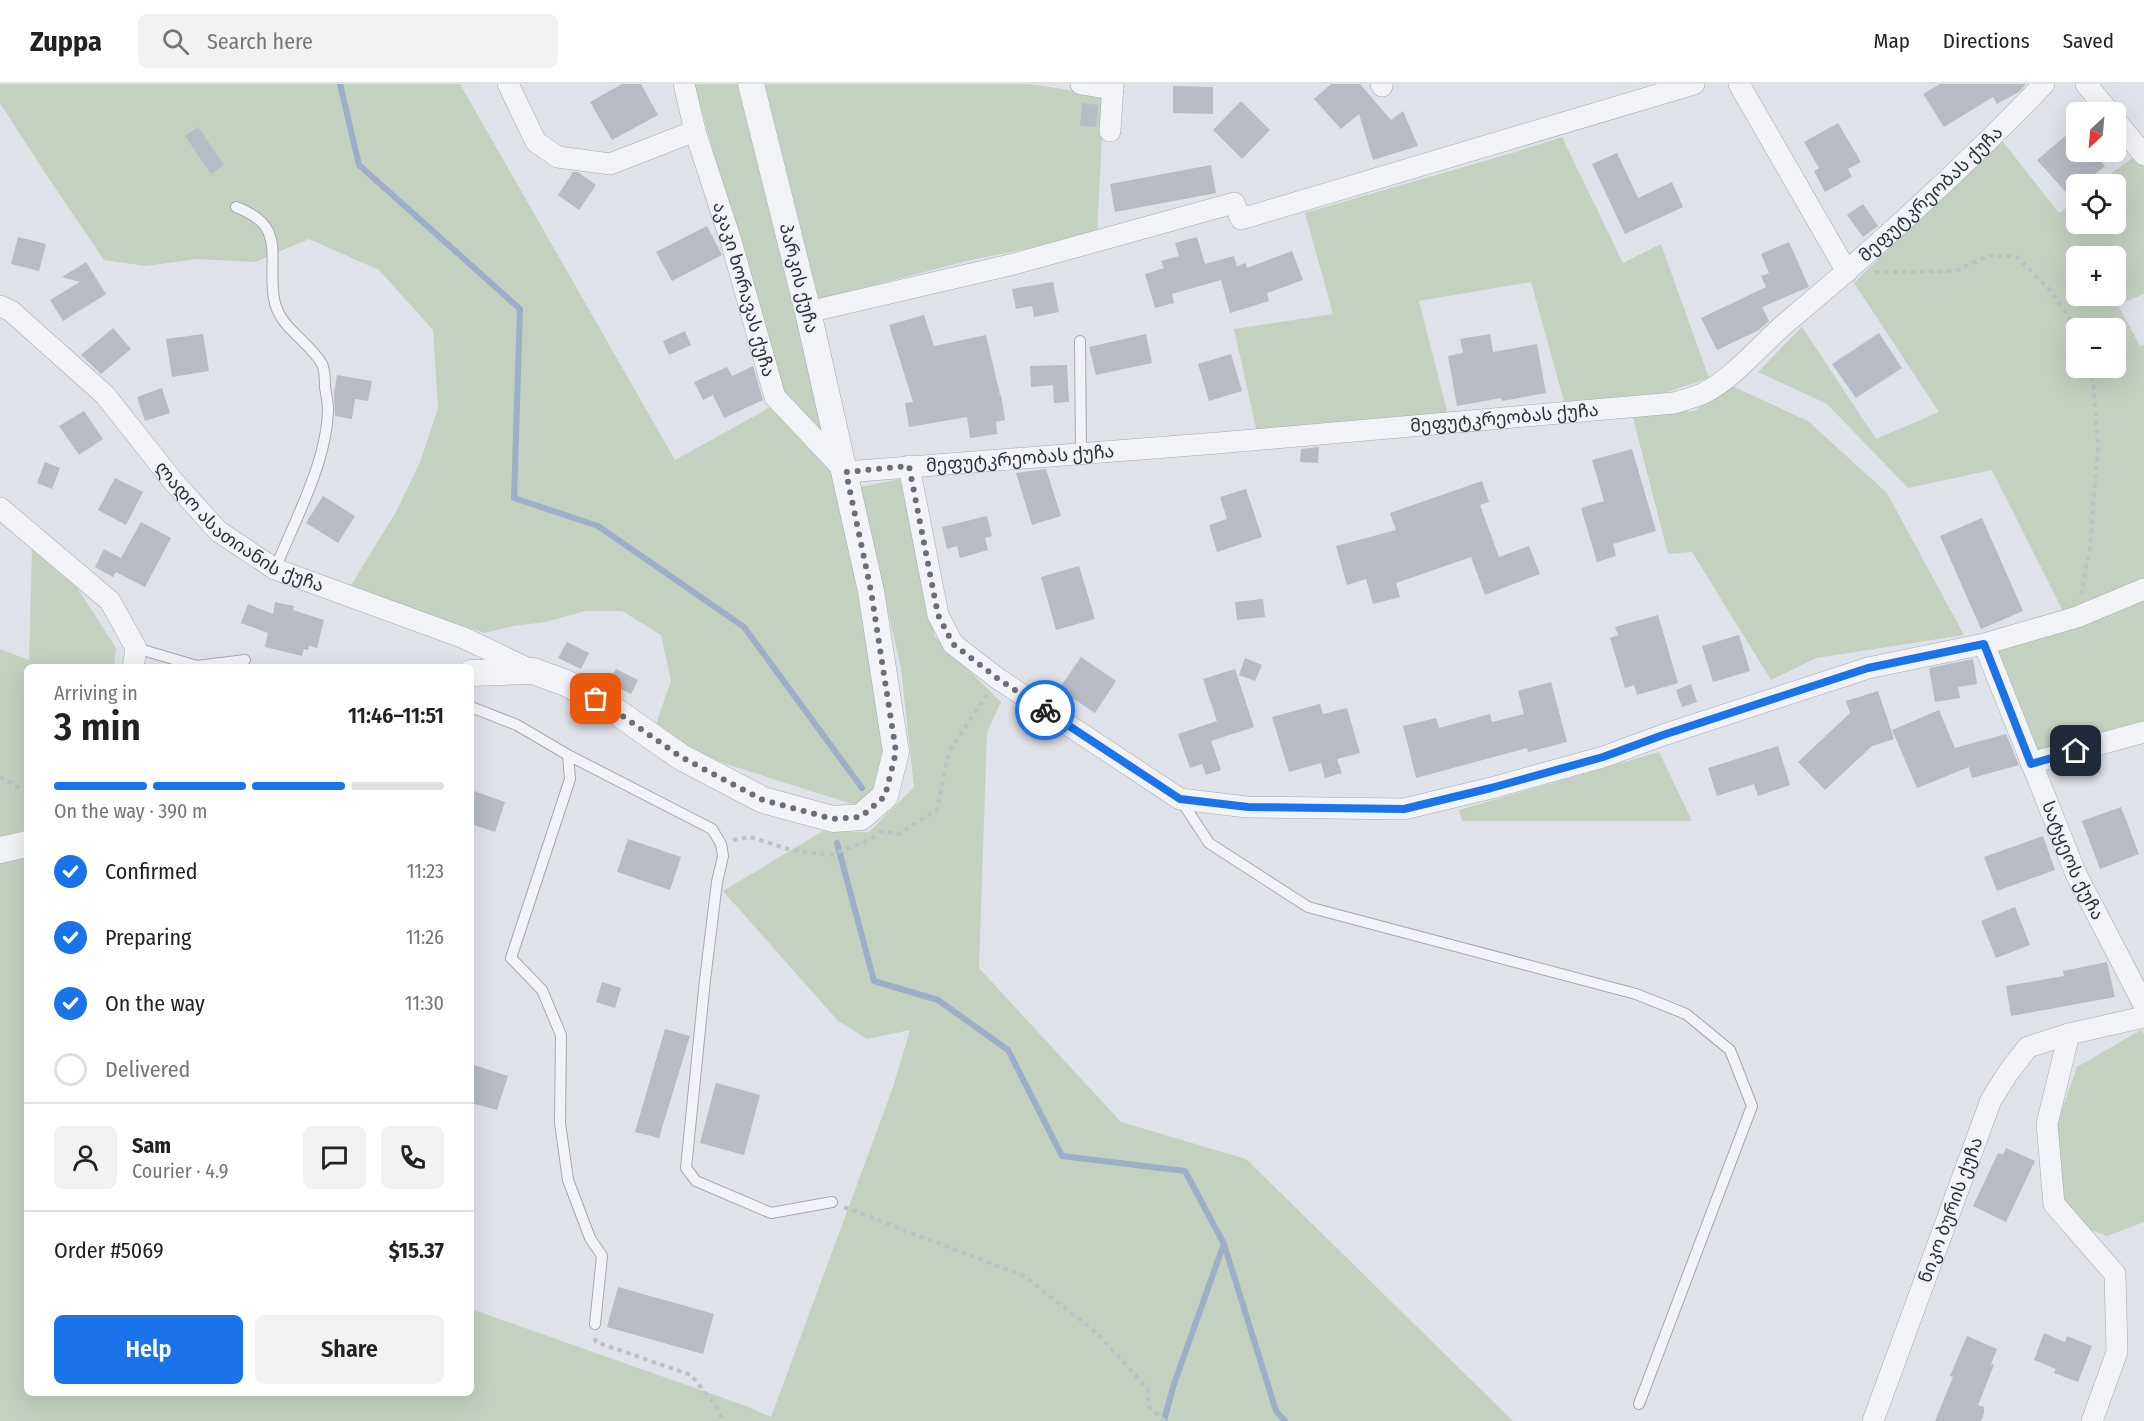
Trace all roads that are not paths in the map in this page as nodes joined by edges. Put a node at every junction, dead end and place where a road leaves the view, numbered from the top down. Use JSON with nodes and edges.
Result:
{"nodes":[{"id":1,"x":508,"y":84,"type":"edge"},
{"id":2,"x":684,"y":84,"type":"edge"},
{"id":3,"x":751,"y":84,"type":"edge"},
{"id":4,"x":1081,"y":84,"type":"edge"},
{"id":5,"x":1694,"y":84,"type":"edge"},
{"id":6,"x":1739,"y":84,"type":"edge"},
{"id":7,"x":2044,"y":84,"type":"edge"},
{"id":8,"x":2086,"y":84,"type":"edge"},
{"id":9,"x":1113,"y":87,"type":"edge"},
{"id":10,"x":2101,"y":102,"type":"edge"},
{"id":11,"x":695,"y":131,"type":"junction"},
{"id":12,"x":1110,"y":131,"type":"dead end"},
{"id":13,"x":2126,"y":133,"type":"edge"},
{"id":14,"x":2144,"y":154,"type":"edge"},
{"id":15,"x":236,"y":207,"type":"dead end"},
{"id":16,"x":1846,"y":272,"type":"junction"},
{"id":17,"x":0,"y":306,"type":"edge"},
{"id":18,"x":808,"y":312,"type":"junction"},
{"id":19,"x":1080,"y":342,"type":"dead end"},
{"id":20,"x":1081,"y":453,"type":"junction"},
{"id":21,"x":909,"y":466,"type":"junction"},
{"id":22,"x":846,"y":472,"type":"junction"},
{"id":23,"x":0,"y":508,"type":"edge"},
{"id":24,"x":276,"y":569,"type":"junction"},
{"id":25,"x":2144,"y":589,"type":"edge"},
{"id":26,"x":1984,"y":644,"type":"junction"},
{"id":27,"x":134,"y":658,"type":"edge"},
{"id":28,"x":245,"y":660,"type":"dead end"},
{"id":29,"x":181,"y":664,"type":"edge"},
{"id":30,"x":213,"y":664,"type":"edge"},
{"id":31,"x":533,"y":671,"type":"junction"},
{"id":32,"x":474,"y":673,"type":"edge"},
{"id":33,"x":474,"y":708,"type":"edge"},
{"id":34,"x":2144,"y":732,"type":"edge"},
{"id":35,"x":568,"y":755,"type":"junction"},
{"id":36,"x":2031,"y":764,"type":"junction"},
{"id":37,"x":1180,"y":799,"type":"junction"},
{"id":38,"x":24,"y":845,"type":"edge"},
{"id":39,"x":0,"y":850,"type":"edge"},
{"id":40,"x":2144,"y":1005,"type":"edge"},
{"id":41,"x":2144,"y":1017,"type":"edge"},
{"id":42,"x":2069,"y":1034,"type":"junction"},
{"id":43,"x":832,"y":1202,"type":"road end"},
{"id":44,"x":595,"y":1324,"type":"road end"},
{"id":45,"x":1639,"y":1404,"type":"dead end"},
{"id":46,"x":1873,"y":1421,"type":"edge"},
{"id":47,"x":2092,"y":1421,"type":"edge"}],
"edges":[{"from":1,"to":11,"type":"street"},
{"from":2,"to":11,"type":"street","name":"აკაკი ხორავას ქუჩა"},
{"from":3,"to":18,"type":"street","name":"პარკის ქუჩა"},
{"from":4,"to":9,"type":"street"},
{"from":5,"to":18,"type":"street"},
{"from":6,"to":16,"type":"street"},
{"from":7,"to":16,"type":"street","name":"მეფუტკრეობას ქუჩა"},
{"from":8,"to":10,"type":"street"},
{"from":9,"to":12,"type":"street"},
{"from":11,"to":22,"type":"street","name":"აკაკი ხორავას ქუჩა"},
{"from":13,"to":14,"type":"street"},
{"from":15,"to":24,"type":"lane"},
{"from":16,"to":20,"type":"street","name":"მეფუტკრეობას ქუჩა"},
{"from":17,"to":24,"type":"street","name":"ლადო ასათიანის ქუჩა"},
{"from":18,"to":22,"type":"street","name":"პარკის ქუჩა"},
{"from":19,"to":20,"type":"lane"},
{"from":20,"to":21,"type":"street","name":"მეფუტკრეობას ქუჩა"},
{"from":21,"to":22,"type":"street","name":"მეფუტკრეობას ქუჩა"},
{"from":21,"to":37,"type":"street"},
{"from":22,"to":31,"type":"street","name":"პარკის ქუჩა"},
{"from":23,"to":27,"type":"street"},
{"from":24,"to":31,"type":"street","name":"ლადო ასათიანის ქუჩა"},
{"from":25,"to":26,"type":"street"},
{"from":26,"to":36,"type":"street","name":"სატყეოს ქუჩა"},
{"from":26,"to":37,"type":"street"},
{"from":27,"to":29,"type":"lane"},
{"from":28,"to":30,"type":"lane"},
{"from":31,"to":32,"type":"street"},
{"from":33,"to":35,"type":"lane"},
{"from":34,"to":36,"type":"street"},
{"from":35,"to":43,"type":"lane"},
{"from":35,"to":44,"type":"lane"},
{"from":36,"to":40,"type":"street","name":"სატყეოს ქუჩა"},
{"from":37,"to":45,"type":"lane"},
{"from":38,"to":39,"type":"street"},
{"from":41,"to":42,"type":"street","name":"ნიკო ბურის ქუჩა"},
{"from":42,"to":46,"type":"street","name":"ნიკო ბურის ქუჩა"},
{"from":42,"to":47,"type":"street"}]}
